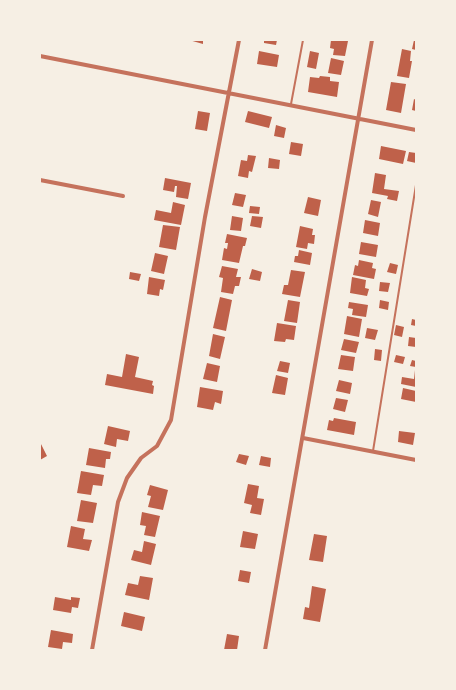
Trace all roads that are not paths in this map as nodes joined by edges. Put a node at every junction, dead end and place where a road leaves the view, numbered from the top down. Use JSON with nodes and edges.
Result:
{"nodes":[{"id":1,"x":239,"y":40,"type":"edge"},
{"id":2,"x":303,"y":40,"type":"edge"},
{"id":3,"x":372,"y":40,"type":"edge"},
{"id":4,"x":40,"y":56,"type":"edge"},
{"id":5,"x":229,"y":93,"type":"junction"},
{"id":6,"x":291,"y":105,"type":"junction"},
{"id":7,"x":358,"y":119,"type":"junction"},
{"id":8,"x":416,"y":130,"type":"edge"},
{"id":9,"x":40,"y":180,"type":"edge"},
{"id":10,"x":416,"y":185,"type":"edge"},
{"id":11,"x":123,"y":196,"type":"dead end"},
{"id":12,"x":303,"y":438,"type":"junction"},
{"id":13,"x":372,"y":452,"type":"junction"},
{"id":14,"x":416,"y":460,"type":"edge"},
{"id":15,"x":92,"y":650,"type":"edge"},
{"id":16,"x":265,"y":650,"type":"edge"}],
"edges":[{"from":1,"to":5,"type":"street"},
{"from":2,"to":6,"type":"lane"},
{"from":3,"to":7,"type":"street"},
{"from":4,"to":5,"type":"street"},
{"from":5,"to":6,"type":"street"},
{"from":5,"to":15,"type":"street"},
{"from":6,"to":7,"type":"street"},
{"from":7,"to":8,"type":"street"},
{"from":7,"to":12,"type":"street"},
{"from":9,"to":11,"type":"street"},
{"from":10,"to":13,"type":"lane"},
{"from":12,"to":13,"type":"street"},
{"from":12,"to":16,"type":"street"},
{"from":13,"to":14,"type":"street"}]}
